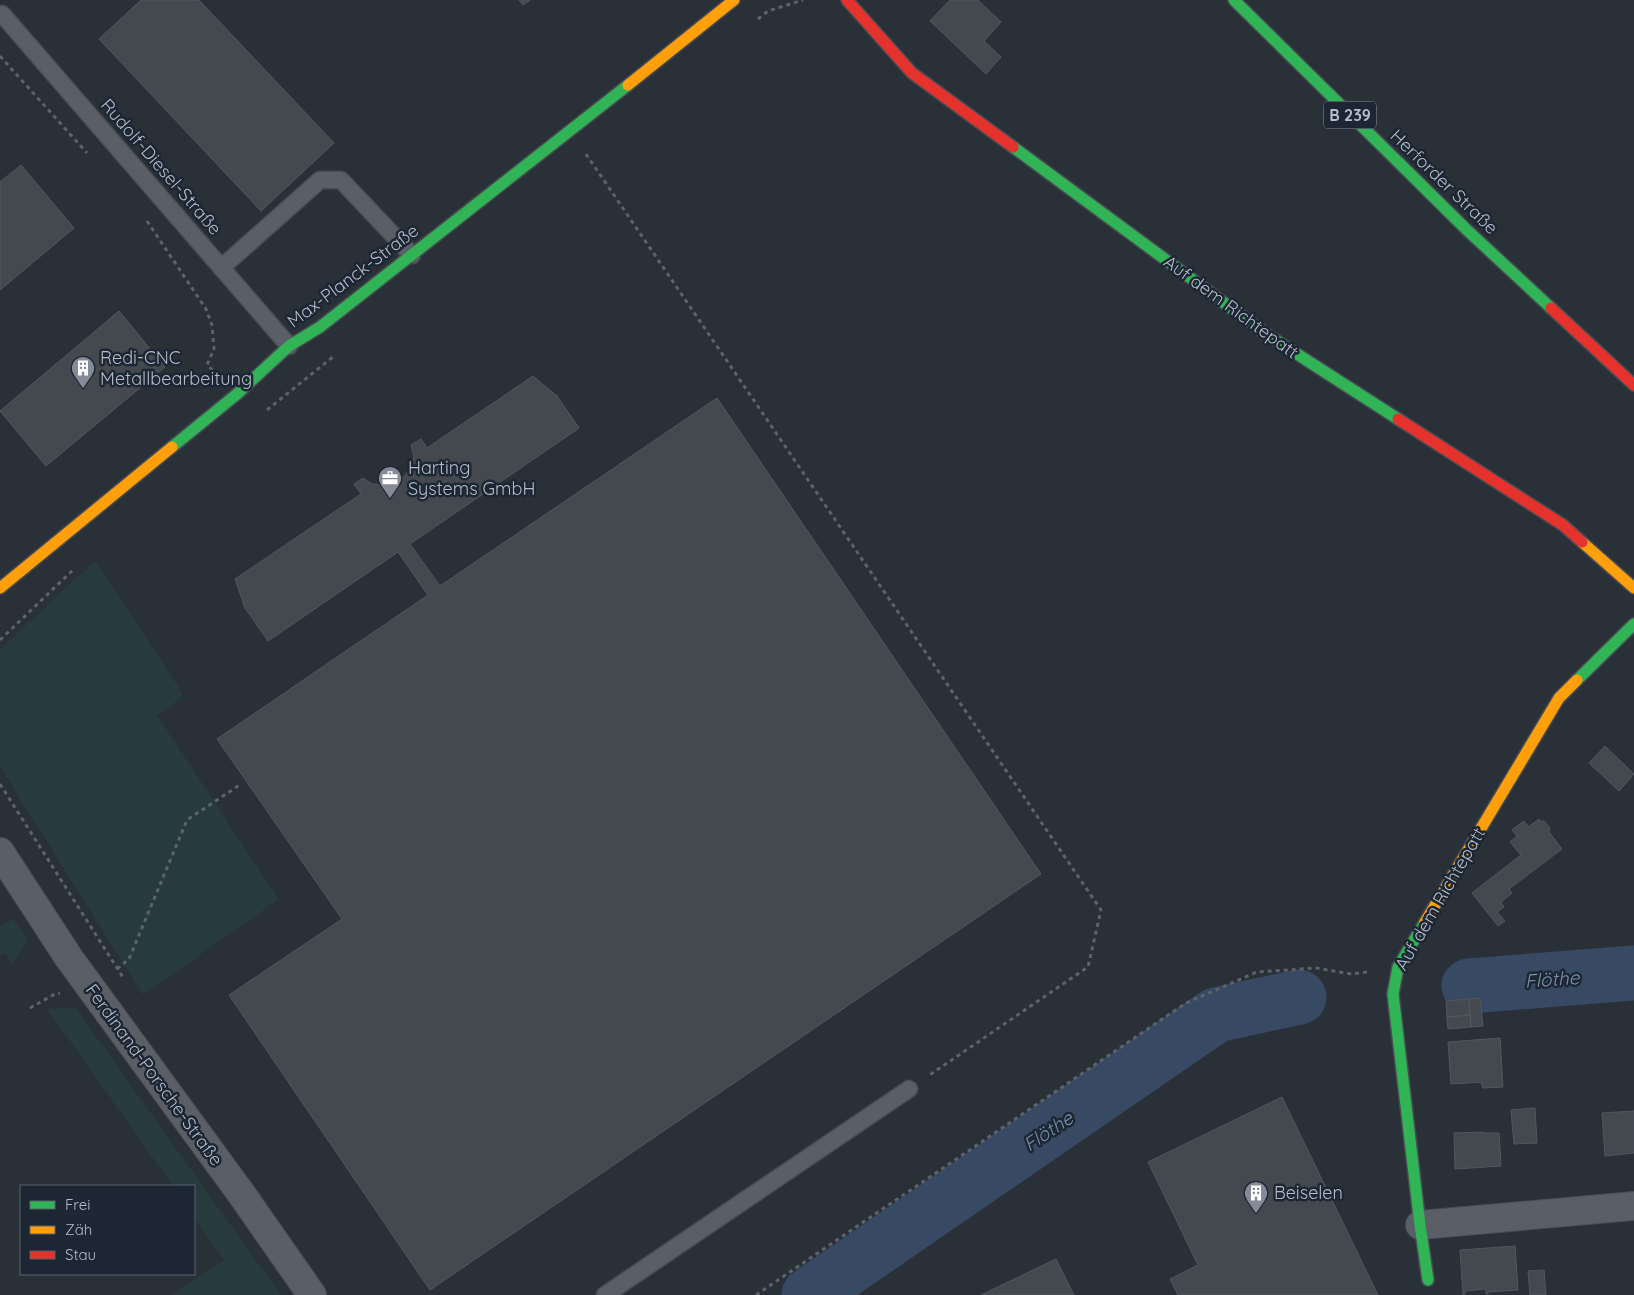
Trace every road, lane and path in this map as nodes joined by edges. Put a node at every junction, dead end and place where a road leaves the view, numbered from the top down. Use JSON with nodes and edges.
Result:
{"nodes":[{"id":1,"x":734,"y":0,"type":"edge"},
{"id":2,"x":802,"y":0,"type":"edge"},
{"id":3,"x":847,"y":0,"type":"edge"},
{"id":4,"x":1234,"y":0,"type":"edge"},
{"id":5,"x":2,"y":14,"type":"dead end"},
{"id":6,"x":753,"y":23,"type":"dead end"},
{"id":7,"x":0,"y":56,"type":"edge"},
{"id":8,"x":576,"y":127,"type":"junction"},
{"id":9,"x":594,"y":151,"type":"dead end"},
{"id":10,"x":587,"y":157,"type":"junction"},
{"id":11,"x":93,"y":159,"type":"dead end"},
{"id":12,"x":143,"y":215,"type":"dead end"},
{"id":13,"x":412,"y":255,"type":"junction"},
{"id":14,"x":221,"y":268,"type":"junction"},
{"id":15,"x":289,"y":346,"type":"junction"},
{"id":16,"x":335,"y":355,"type":"dead end"},
{"id":17,"x":1634,"y":385,"type":"edge"},
{"id":18,"x":237,"y":394,"type":"junction"},
{"id":19,"x":76,"y":567,"type":"dead end"},
{"id":20,"x":0,"y":588,"type":"edge"},
{"id":21,"x":1634,"y":588,"type":"edge"},
{"id":22,"x":1634,"y":624,"type":"edge"},
{"id":23,"x":0,"y":640,"type":"edge"},
{"id":24,"x":0,"y":784,"type":"edge"},
{"id":25,"x":241,"y":784,"type":"dead end"},
{"id":26,"x":2,"y":859,"type":"edge"},
{"id":27,"x":1398,"y":967,"type":"junction"},
{"id":28,"x":117,"y":969,"type":"junction"},
{"id":29,"x":128,"y":986,"type":"dead end"},
{"id":30,"x":91,"y":988,"type":"junction"},
{"id":31,"x":30,"y":1008,"type":"dead end"},
{"id":32,"x":909,"y":1088,"type":"joint"},
{"id":33,"x":1634,"y":1206,"type":"edge"},
{"id":34,"x":1420,"y":1225,"type":"junction"},
{"id":35,"x":1428,"y":1280,"type":"dead end"},
{"id":36,"x":312,"y":1295,"type":"edge"},
{"id":37,"x":605,"y":1295,"type":"edge"},
{"id":38,"x":756,"y":1295,"type":"edge"}],
"edges":[{"from":1,"to":8,"type":"street","name":"Max-Planck-Straße"},
{"from":2,"to":6,"type":"path"},
{"from":3,"to":21,"type":"street","name":"Auf dem Richtepatt"},
{"from":4,"to":17,"type":"street","name":"Herforder Straße","number":"B 239"},
{"from":5,"to":14,"type":"lane","name":"Rudolf-Diesel-Straße"},
{"from":7,"to":11,"type":"path"},
{"from":8,"to":10,"type":"path"},
{"from":8,"to":13,"type":"street","name":"Max-Planck-Straße"},
{"from":9,"to":10,"type":"path"},
{"from":10,"to":32,"type":"path"},
{"from":12,"to":18,"type":"path"},
{"from":13,"to":14,"type":"lane"},
{"from":13,"to":15,"type":"street","name":"Max-Planck-Straße"},
{"from":14,"to":15,"type":"lane","name":"Rudolf-Diesel-Straße"},
{"from":15,"to":18,"type":"street","name":"Max-Planck-Straße"},
{"from":16,"to":18,"type":"path"},
{"from":18,"to":20,"type":"street","name":"Max-Planck-Straße"},
{"from":19,"to":23,"type":"path"},
{"from":22,"to":27,"type":"street","name":"Auf dem Richtepatt"},
{"from":24,"to":28,"type":"path"},
{"from":25,"to":28,"type":"path"},
{"from":26,"to":30,"type":"street","name":"Ferdinand-Porsche-Straße"},
{"from":27,"to":34,"type":"street","name":"Auf dem Richtepatt"},
{"from":27,"to":38,"type":"path"},
{"from":28,"to":29,"type":"path"},
{"from":28,"to":30,"type":"path"},
{"from":30,"to":31,"type":"path"},
{"from":30,"to":36,"type":"street","name":"Ferdinand-Porsche-Straße"},
{"from":32,"to":37,"type":"lane"},
{"from":33,"to":34,"type":"street"},
{"from":34,"to":35,"type":"street","name":"Auf dem Richtepatt"}]}
